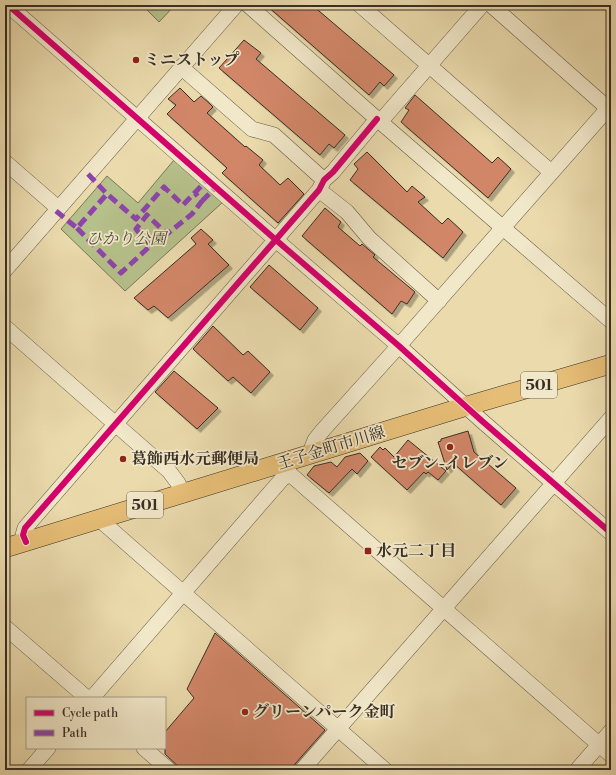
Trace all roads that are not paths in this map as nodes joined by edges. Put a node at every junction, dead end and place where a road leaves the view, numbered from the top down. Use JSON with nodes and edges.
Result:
{"nodes":[{"id":1,"x":8,"y":5,"type":"edge"},
{"id":2,"x":236,"y":5,"type":"edge"},
{"id":3,"x":248,"y":5,"type":"edge"},
{"id":4,"x":360,"y":5,"type":"edge"},
{"id":5,"x":482,"y":5,"type":"edge"},
{"id":6,"x":491,"y":5,"type":"edge"},
{"id":7,"x":430,"y":66,"type":"junction"},
{"id":8,"x":181,"y":67,"type":"junction"},
{"id":9,"x":610,"y":108,"type":"edge"},
{"id":10,"x":137,"y":118,"type":"junction"},
{"id":11,"x":379,"y":120,"type":"junction"},
{"id":12,"x":5,"y":162,"type":"edge"},
{"id":13,"x":551,"y":172,"type":"junction"},
{"id":14,"x":322,"y":185,"type":"junction"},
{"id":15,"x":58,"y":208,"type":"junction"},
{"id":16,"x":503,"y":228,"type":"junction"},
{"id":17,"x":276,"y":240,"type":"junction"},
{"id":18,"x":5,"y":270,"type":"edge"},
{"id":19,"x":439,"y":301,"type":"junction"},
{"id":20,"x":611,"y":321,"type":"edge"},
{"id":21,"x":5,"y":327,"type":"edge"},
{"id":22,"x":399,"y":346,"type":"junction"},
{"id":23,"x":611,"y":364,"type":"edge"},
{"id":24,"x":467,"y":406,"type":"junction"},
{"id":25,"x":611,"y":418,"type":"edge"},
{"id":26,"x":116,"y":424,"type":"junction"},
{"id":27,"x":309,"y":455,"type":"junction"},
{"id":28,"x":287,"y":468,"type":"junction"},
{"id":29,"x":554,"y":484,"type":"junction"},
{"id":30,"x":183,"y":494,"type":"junction"},
{"id":31,"x":99,"y":519,"type":"junction"},
{"id":32,"x":611,"y":533,"type":"edge"},
{"id":33,"x":26,"y":542,"type":"junction"},
{"id":34,"x":5,"y":548,"type":"edge"},
{"id":35,"x":183,"y":594,"type":"junction"},
{"id":36,"x":444,"y":608,"type":"junction"},
{"id":37,"x":5,"y":627,"type":"edge"},
{"id":38,"x":86,"y":697,"type":"edge"},
{"id":39,"x":93,"y":697,"type":"edge"},
{"id":40,"x":338,"y":729,"type":"junction"},
{"id":41,"x":611,"y":731,"type":"edge"},
{"id":42,"x":599,"y":744,"type":"junction"},
{"id":43,"x":47,"y":749,"type":"edge"},
{"id":44,"x":145,"y":749,"type":"edge"},
{"id":45,"x":611,"y":755,"type":"edge"},
{"id":46,"x":28,"y":770,"type":"edge"},
{"id":47,"x":169,"y":770,"type":"edge"},
{"id":48,"x":302,"y":770,"type":"edge"},
{"id":49,"x":385,"y":770,"type":"edge"},
{"id":50,"x":577,"y":770,"type":"edge"}],
"edges":[{"from":1,"to":10,"type":"street"},
{"from":2,"to":8,"type":"street"},
{"from":3,"to":11,"type":"street"},
{"from":4,"to":7,"type":"street"},
{"from":5,"to":7,"type":"street"},
{"from":6,"to":9,"type":"street"},
{"from":7,"to":11,"type":"street"},
{"from":7,"to":13,"type":"street"},
{"from":8,"to":10,"type":"street"},
{"from":8,"to":14,"type":"street"},
{"from":9,"to":13,"type":"street"},
{"from":10,"to":15,"type":"street"},
{"from":10,"to":17,"type":"street"},
{"from":11,"to":14,"type":"street"},
{"from":11,"to":16,"type":"street"},
{"from":12,"to":15,"type":"street"},
{"from":13,"to":16,"type":"street"},
{"from":14,"to":17,"type":"street"},
{"from":14,"to":19,"type":"street"},
{"from":15,"to":18,"type":"street"},
{"from":16,"to":19,"type":"street"},
{"from":16,"to":20,"type":"street"},
{"from":17,"to":22,"type":"street"},
{"from":17,"to":26,"type":"street"},
{"from":19,"to":22,"type":"street"},
{"from":21,"to":26,"type":"street"},
{"from":22,"to":24,"type":"street"},
{"from":22,"to":27,"type":"street"},
{"from":23,"to":24,"type":"main road","name":"王子金町市川線","number":"501"},
{"from":24,"to":27,"type":"main road","name":"王子金町市川線","number":"501"},
{"from":24,"to":29,"type":"street"},
{"from":25,"to":29,"type":"street"},
{"from":26,"to":30,"type":"street"},
{"from":26,"to":33,"type":"street"},
{"from":27,"to":28,"type":"main road","name":"王子金町市川線","number":"501"},
{"from":28,"to":30,"type":"main road","name":"王子金町市川線","number":"501"},
{"from":28,"to":35,"type":"street"},
{"from":28,"to":36,"type":"street"},
{"from":29,"to":32,"type":"street"},
{"from":29,"to":36,"type":"street"},
{"from":30,"to":31,"type":"main road","name":"王子金町市川線","number":"501"},
{"from":31,"to":33,"type":"main road","name":"王子金町市川線","number":"501"},
{"from":31,"to":35,"type":"street"},
{"from":33,"to":34,"type":"main road","name":"王子金町市川線","number":"501"},
{"from":35,"to":39,"type":"street"},
{"from":35,"to":40,"type":"street"},
{"from":36,"to":40,"type":"street"},
{"from":36,"to":42,"type":"street"},
{"from":37,"to":38,"type":"street"},
{"from":40,"to":48,"type":"street"},
{"from":40,"to":49,"type":"street"},
{"from":41,"to":42,"type":"street"},
{"from":42,"to":45,"type":"street"},
{"from":42,"to":50,"type":"street"},
{"from":43,"to":46,"type":"street"},
{"from":44,"to":47,"type":"street"}]}
